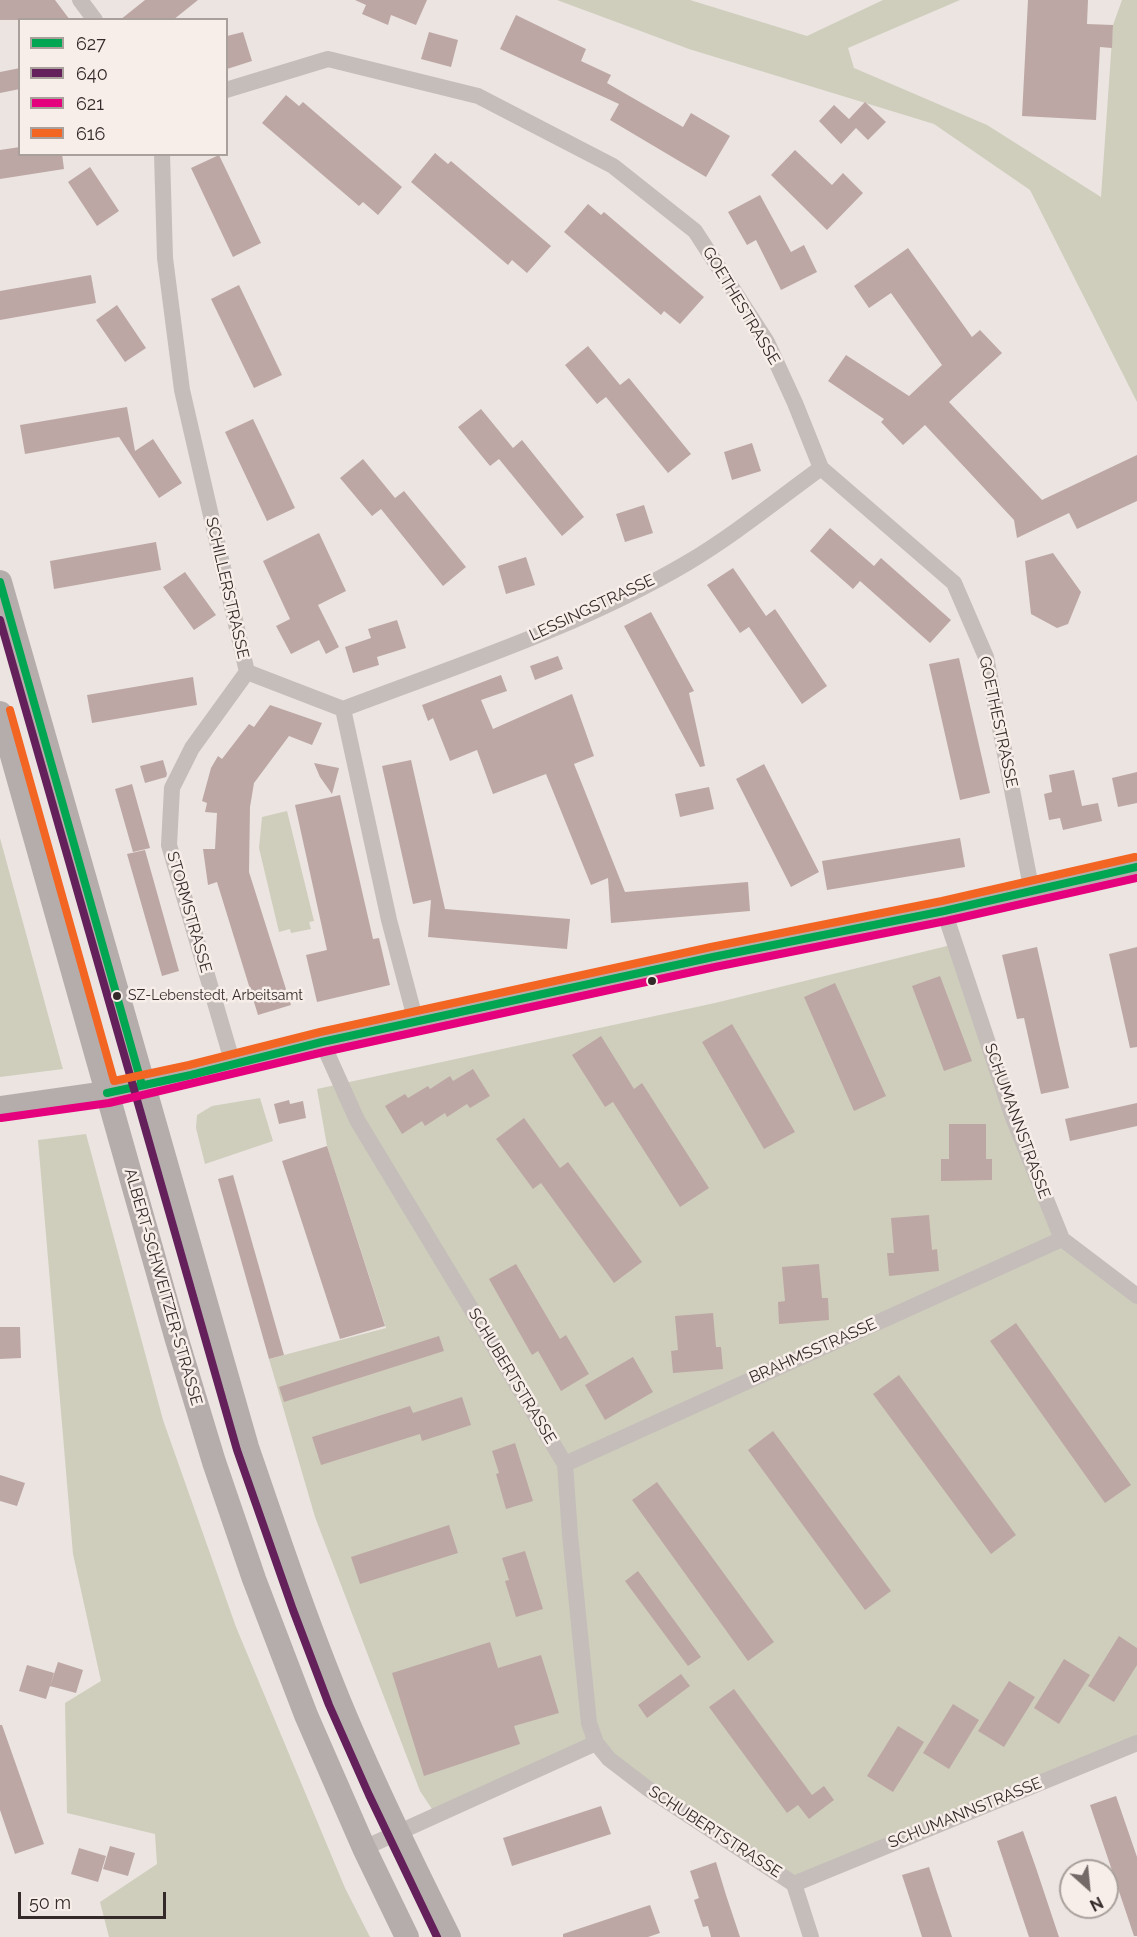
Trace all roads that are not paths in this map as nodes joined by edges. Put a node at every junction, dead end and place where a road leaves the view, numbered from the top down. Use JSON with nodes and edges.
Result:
{"nodes":[{"id":1,"x":80,"y":0,"type":"edge"},
{"id":2,"x":94,"y":18,"type":"edge"},
{"id":3,"x":228,"y":89,"type":"edge"},
{"id":4,"x":162,"y":156,"type":"edge"},
{"id":5,"x":821,"y":468,"type":"junction"},
{"id":6,"x":0,"y":582,"type":"edge"},
{"id":7,"x":247,"y":672,"type":"junction"},
{"id":8,"x":343,"y":709,"type":"junction"},
{"id":9,"x":0,"y":712,"type":"edge"},
{"id":10,"x":1137,"y":867,"type":"edge"},
{"id":11,"x":1032,"y":892,"type":"junction"},
{"id":12,"x":944,"y":911,"type":"junction"},
{"id":13,"x":416,"y":1022,"type":"junction"},
{"id":14,"x":322,"y":1042,"type":"junction"},
{"id":15,"x":233,"y":1064,"type":"junction"},
{"id":16,"x":142,"y":1085,"type":"junction"},
{"id":17,"x":107,"y":1093,"type":"junction"},
{"id":18,"x":0,"y":1108,"type":"edge"},
{"id":19,"x":1062,"y":1239,"type":"junction"},
{"id":20,"x":1137,"y":1296,"type":"edge"},
{"id":21,"x":565,"y":1464,"type":"junction"},
{"id":22,"x":596,"y":1743,"type":"junction"},
{"id":23,"x":1137,"y":1743,"type":"edge"},
{"id":24,"x":397,"y":1833,"type":"junction"},
{"id":25,"x":364,"y":1848,"type":"junction"},
{"id":26,"x":794,"y":1884,"type":"junction"},
{"id":27,"x":407,"y":1937,"type":"edge"},
{"id":28,"x":449,"y":1937,"type":"edge"},
{"id":29,"x":810,"y":1937,"type":"edge"}],
"edges":[{"from":1,"to":2,"type":"street"},
{"from":3,"to":5,"type":"street","name":"GOETHESTRASSE"},
{"from":4,"to":7,"type":"street","name":"SCHILLERSTRASSE"},
{"from":5,"to":8,"type":"street","name":"LESSINGSTRASSE"},
{"from":5,"to":11,"type":"street","name":"GOETHESTRASSE"},
{"from":6,"to":16,"type":"street"},
{"from":7,"to":8,"type":"street","name":"SCHILLERSTRASSE"},
{"from":7,"to":15,"type":"street","name":"STORMSTRASSE"},
{"from":8,"to":13,"type":"street"},
{"from":9,"to":17,"type":"street","name":"ALBERT-SCHWEITZER-STRASSE"},
{"from":10,"to":11,"type":"street"},
{"from":11,"to":12,"type":"street"},
{"from":12,"to":13,"type":"street"},
{"from":12,"to":19,"type":"street","name":"SCHUMANNSTRASSE"},
{"from":13,"to":14,"type":"street"},
{"from":14,"to":15,"type":"street"},
{"from":14,"to":21,"type":"street","name":"SCHUBERTSTRASSE"},
{"from":15,"to":16,"type":"street"},
{"from":16,"to":17,"type":"street"},
{"from":16,"to":24,"type":"street"},
{"from":17,"to":18,"type":"street"},
{"from":17,"to":25,"type":"street","name":"ALBERT-SCHWEITZER-STRASSE"},
{"from":19,"to":20,"type":"street"},
{"from":19,"to":21,"type":"street","name":"BRAHMSSTRASSE"},
{"from":21,"to":22,"type":"street","name":"SCHUBERTSTRASSE"},
{"from":22,"to":24,"type":"street"},
{"from":22,"to":26,"type":"street","name":"SCHUBERTSTRASSE"},
{"from":23,"to":26,"type":"street","name":"SCHUMANNSTRASSE"},
{"from":24,"to":25,"type":"street"},
{"from":24,"to":28,"type":"street"},
{"from":25,"to":27,"type":"street","name":"ALBERT-SCHWEITZER-STRASSE"},
{"from":26,"to":29,"type":"street","name":"SCHUBERTSTRASSE"}]}
